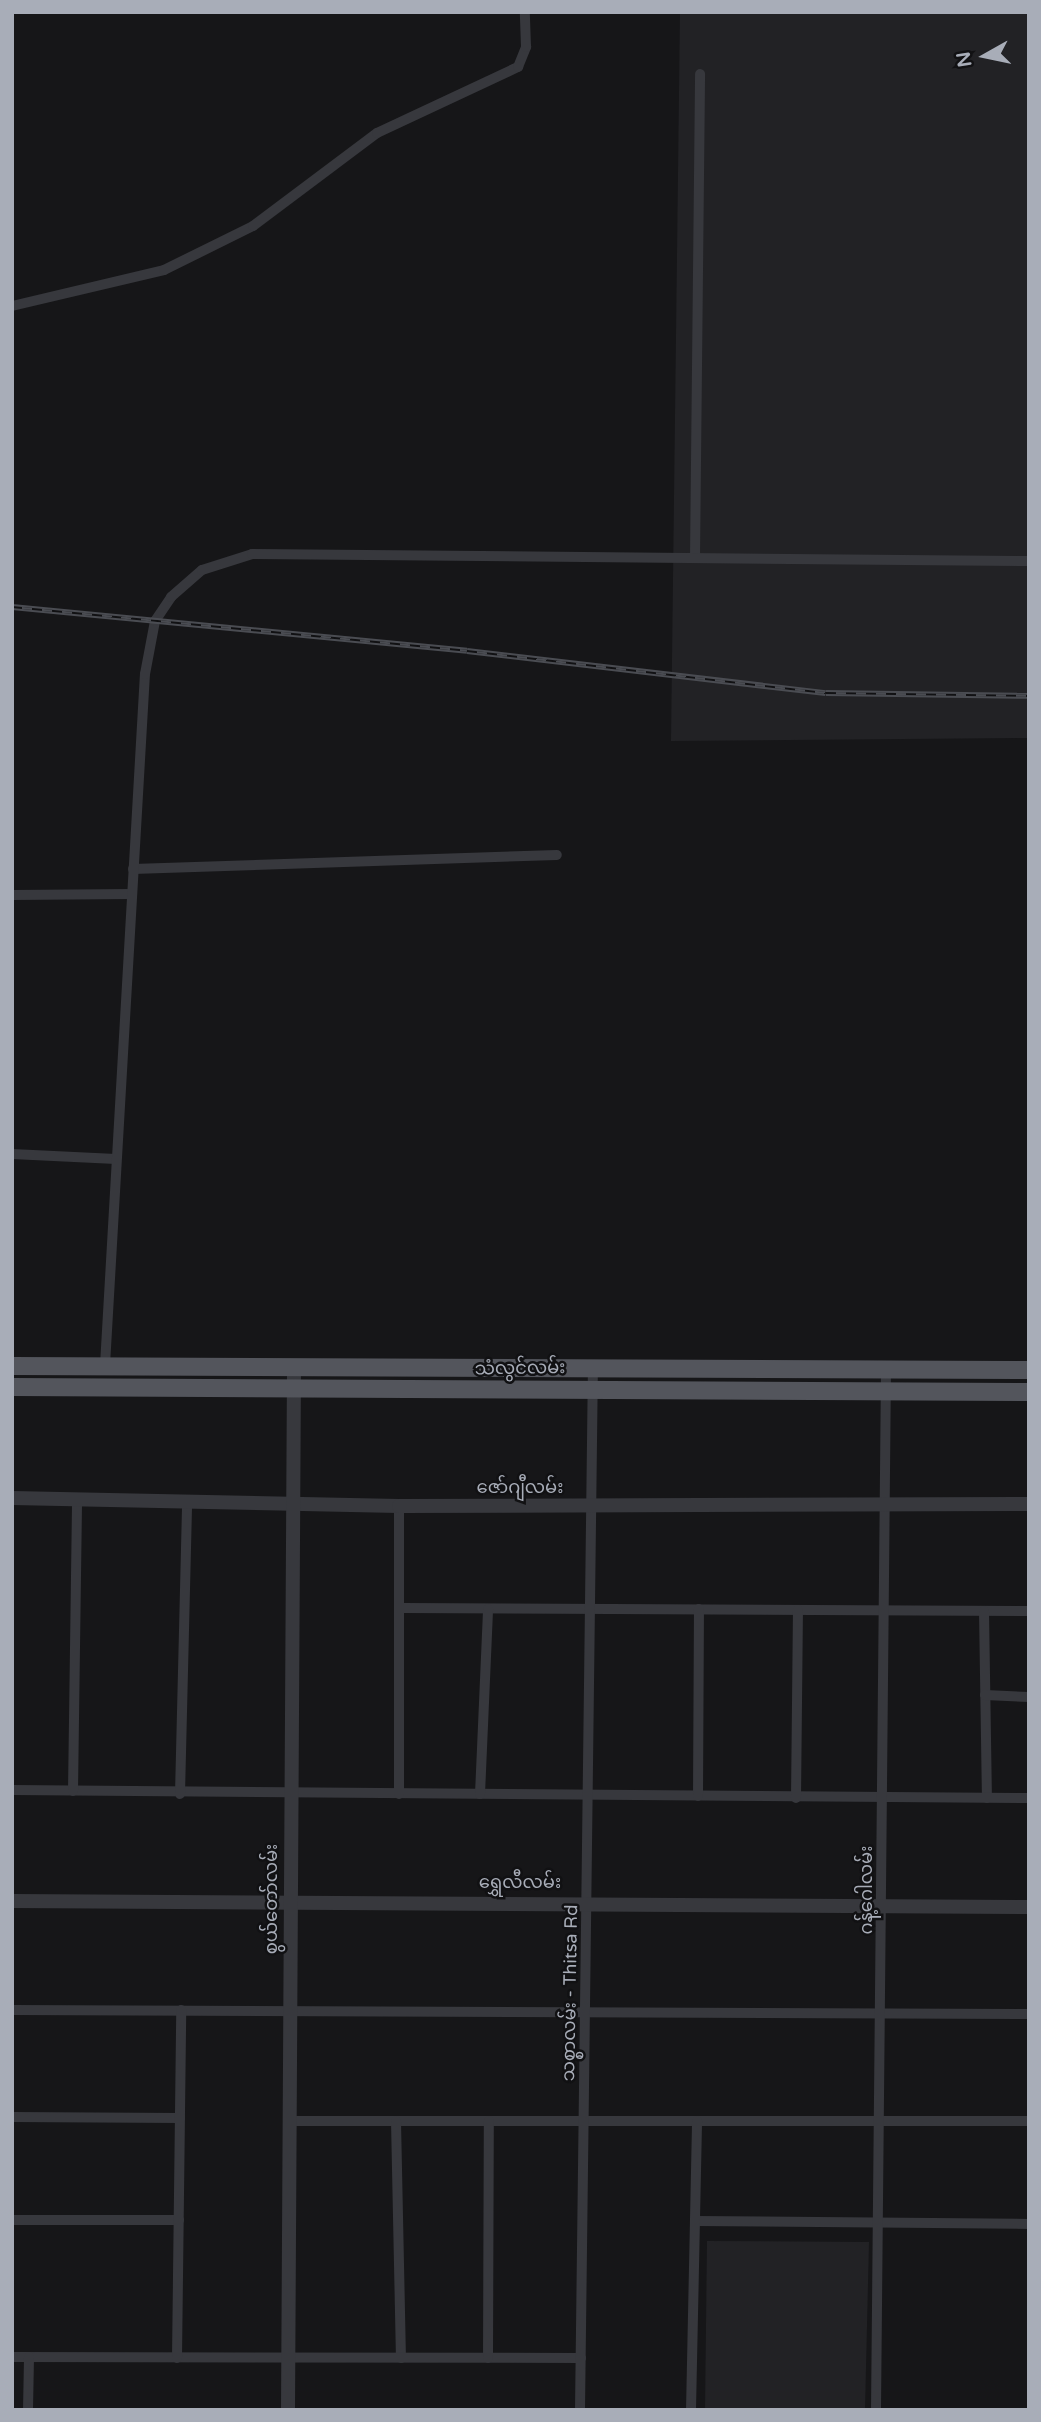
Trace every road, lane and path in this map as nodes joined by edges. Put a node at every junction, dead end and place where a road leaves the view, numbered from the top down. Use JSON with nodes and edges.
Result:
{"nodes":[{"id":1,"x":525,"y":12,"type":"edge"},
{"id":2,"x":700,"y":74,"type":"dead end"},
{"id":3,"x":12,"y":306,"type":"edge"},
{"id":4,"x":695,"y":558,"type":"junction"},
{"id":5,"x":1029,"y":561,"type":"edge"},
{"id":6,"x":557,"y":855,"type":"dead end"},
{"id":7,"x":134,"y":869,"type":"junction"},
{"id":8,"x":132,"y":894,"type":"junction"},
{"id":9,"x":12,"y":895,"type":"edge"},
{"id":10,"x":12,"y":1154,"type":"edge"},
{"id":11,"x":116,"y":1159,"type":"junction"},
{"id":12,"x":105,"y":1365,"type":"junction"},
{"id":13,"x":12,"y":1366,"type":"edge"},
{"id":14,"x":593,"y":1367,"type":"junction"},
{"id":15,"x":294,"y":1370,"type":"junction"},
{"id":16,"x":886,"y":1370,"type":"junction"},
{"id":17,"x":1029,"y":1370,"type":"edge"},
{"id":18,"x":12,"y":1387,"type":"edge"},
{"id":19,"x":592,"y":1388,"type":"junction"},
{"id":20,"x":294,"y":1389,"type":"junction"},
{"id":21,"x":885,"y":1391,"type":"junction"},
{"id":22,"x":1029,"y":1392,"type":"edge"},
{"id":23,"x":12,"y":1498,"type":"edge"},
{"id":24,"x":77,"y":1499,"type":"junction"},
{"id":25,"x":296,"y":1501,"type":"junction"},
{"id":26,"x":187,"y":1502,"type":"junction"},
{"id":27,"x":885,"y":1503,"type":"junction"},
{"id":28,"x":1029,"y":1504,"type":"edge"},
{"id":29,"x":399,"y":1506,"type":"junction"},
{"id":30,"x":591,"y":1506,"type":"junction"},
{"id":31,"x":402,"y":1608,"type":"junction"},
{"id":32,"x":488,"y":1609,"type":"junction"},
{"id":33,"x":591,"y":1609,"type":"junction"},
{"id":34,"x":699,"y":1609,"type":"junction"},
{"id":35,"x":799,"y":1610,"type":"junction"},
{"id":36,"x":885,"y":1610,"type":"junction"},
{"id":37,"x":984,"y":1611,"type":"junction"},
{"id":38,"x":1029,"y":1611,"type":"edge"},
{"id":39,"x":985,"y":1695,"type":"junction"},
{"id":40,"x":1029,"y":1697,"type":"edge"},
{"id":41,"x":12,"y":1790,"type":"edge"},
{"id":42,"x":73,"y":1791,"type":"junction"},
{"id":43,"x":180,"y":1794,"type":"junction"},
{"id":44,"x":291,"y":1794,"type":"junction"},
{"id":45,"x":399,"y":1794,"type":"junction"},
{"id":46,"x":480,"y":1794,"type":"junction"},
{"id":47,"x":590,"y":1794,"type":"junction"},
{"id":48,"x":698,"y":1796,"type":"junction"},
{"id":49,"x":796,"y":1798,"type":"junction"},
{"id":50,"x":987,"y":1798,"type":"junction"},
{"id":51,"x":1029,"y":1798,"type":"edge"},
{"id":52,"x":884,"y":1799,"type":"junction"},
{"id":53,"x":12,"y":1901,"type":"edge"},
{"id":54,"x":290,"y":1902,"type":"junction"},
{"id":55,"x":589,"y":1902,"type":"junction"},
{"id":56,"x":884,"y":1907,"type":"junction"},
{"id":57,"x":1029,"y":1907,"type":"edge"},
{"id":58,"x":12,"y":2010,"type":"edge"},
{"id":59,"x":181,"y":2010,"type":"junction"},
{"id":60,"x":290,"y":2010,"type":"junction"},
{"id":61,"x":587,"y":2011,"type":"junction"},
{"id":62,"x":882,"y":2014,"type":"junction"},
{"id":63,"x":1029,"y":2014,"type":"edge"},
{"id":64,"x":12,"y":2118,"type":"edge"},
{"id":65,"x":180,"y":2118,"type":"junction"},
{"id":66,"x":289,"y":2121,"type":"junction"},
{"id":67,"x":396,"y":2121,"type":"junction"},
{"id":68,"x":489,"y":2121,"type":"junction"},
{"id":69,"x":585,"y":2121,"type":"junction"},
{"id":70,"x":696,"y":2121,"type":"junction"},
{"id":71,"x":881,"y":2121,"type":"junction"},
{"id":72,"x":1029,"y":2121,"type":"edge"},
{"id":73,"x":179,"y":2220,"type":"junction"},
{"id":74,"x":12,"y":2221,"type":"edge"},
{"id":75,"x":695,"y":2221,"type":"junction"},
{"id":76,"x":879,"y":2224,"type":"junction"},
{"id":77,"x":1029,"y":2224,"type":"edge"},
{"id":78,"x":12,"y":2357,"type":"edge"},
{"id":79,"x":29,"y":2357,"type":"junction"},
{"id":80,"x":177,"y":2358,"type":"junction"},
{"id":81,"x":401,"y":2358,"type":"junction"},
{"id":82,"x":488,"y":2358,"type":"junction"},
{"id":83,"x":581,"y":2358,"type":"junction"},
{"id":84,"x":288,"y":2359,"type":"junction"},
{"id":85,"x":28,"y":2410,"type":"edge"},
{"id":86,"x":288,"y":2410,"type":"edge"},
{"id":87,"x":580,"y":2410,"type":"edge"},
{"id":88,"x":691,"y":2410,"type":"edge"},
{"id":89,"x":876,"y":2410,"type":"edge"}],
"edges":[{"from":1,"to":3,"type":"street"},
{"from":2,"to":4,"type":"street"},
{"from":4,"to":5,"type":"street"},
{"from":4,"to":7,"type":"street"},
{"from":6,"to":7,"type":"street"},
{"from":7,"to":8,"type":"street"},
{"from":8,"to":9,"type":"street"},
{"from":8,"to":11,"type":"street"},
{"from":10,"to":11,"type":"street"},
{"from":11,"to":12,"type":"street"},
{"from":12,"to":13,"type":"main road","name":"သံလွင်လမ်း"},
{"from":12,"to":15,"type":"main road","name":"သံလွင်လမ်း"},
{"from":14,"to":15,"type":"main road","name":"သံလွင်လမ်း"},
{"from":14,"to":16,"type":"main road","name":"သံလွင်လမ်း"},
{"from":14,"to":19,"type":"street","name":"သစ္စာလမ်း - Thitsa Rd"},
{"from":15,"to":20,"type":"street","name":"စွယ်တော်လမ်း"},
{"from":16,"to":17,"type":"main road","name":"သံလွင်လမ်း"},
{"from":16,"to":21,"type":"street","name":"ဂန့်ဂေါလမ်း"},
{"from":18,"to":20,"type":"main road","name":"သံလွင်လမ်း"},
{"from":19,"to":20,"type":"main road","name":"သံလွင်လမ်း"},
{"from":19,"to":21,"type":"main road","name":"သံလွင်လမ်း"},
{"from":19,"to":30,"type":"street","name":"သစ္စာလမ်း - Thitsa Rd"},
{"from":20,"to":25,"type":"street","name":"စွယ်တော်လမ်း"},
{"from":21,"to":22,"type":"main road","name":"သံလွင်လမ်း"},
{"from":21,"to":27,"type":"street","name":"ဂန့်ဂေါလမ်း"},
{"from":23,"to":24,"type":"street","name":"ဇော်ဂျီလမ်း"},
{"from":24,"to":26,"type":"street","name":"ဇော်ဂျီလမ်း"},
{"from":24,"to":42,"type":"street"},
{"from":25,"to":26,"type":"street","name":"ဇော်ဂျီလမ်း"},
{"from":25,"to":29,"type":"street","name":"ဇော်ဂျီလမ်း"},
{"from":25,"to":44,"type":"street","name":"စွယ်တော်လမ်း"},
{"from":26,"to":43,"type":"street"},
{"from":27,"to":28,"type":"street","name":"ဇော်ဂျီလမ်း"},
{"from":27,"to":30,"type":"street","name":"ဇော်ဂျီလမ်း"},
{"from":27,"to":36,"type":"street","name":"ဂန့်ဂေါလမ်း"},
{"from":29,"to":30,"type":"street","name":"ဇော်ဂျီလမ်း"},
{"from":29,"to":31,"type":"street"},
{"from":30,"to":33,"type":"street","name":"သစ္စာလမ်း - Thitsa Rd"},
{"from":31,"to":32,"type":"street"},
{"from":31,"to":45,"type":"street"},
{"from":32,"to":33,"type":"street"},
{"from":32,"to":46,"type":"street"},
{"from":33,"to":34,"type":"street"},
{"from":33,"to":47,"type":"street","name":"သစ္စာလမ်း - Thitsa Rd"},
{"from":34,"to":35,"type":"street"},
{"from":34,"to":48,"type":"street"},
{"from":35,"to":36,"type":"street"},
{"from":35,"to":49,"type":"street"},
{"from":36,"to":37,"type":"street"},
{"from":36,"to":52,"type":"street","name":"ဂန့်ဂေါလမ်း"},
{"from":37,"to":38,"type":"street"},
{"from":37,"to":39,"type":"street"},
{"from":39,"to":40,"type":"street"},
{"from":39,"to":50,"type":"street"},
{"from":41,"to":42,"type":"street"},
{"from":42,"to":43,"type":"street"},
{"from":43,"to":44,"type":"street"},
{"from":44,"to":45,"type":"street"},
{"from":44,"to":54,"type":"street","name":"စွယ်တော်လမ်း"},
{"from":45,"to":46,"type":"street"},
{"from":46,"to":47,"type":"street"},
{"from":47,"to":48,"type":"street"},
{"from":47,"to":55,"type":"street","name":"သစ္စာလမ်း - Thitsa Rd"},
{"from":48,"to":49,"type":"street"},
{"from":49,"to":52,"type":"street"},
{"from":50,"to":51,"type":"street"},
{"from":50,"to":52,"type":"street"},
{"from":52,"to":56,"type":"street","name":"ဂန့်ဂေါလမ်း"},
{"from":53,"to":54,"type":"street","name":"ရွှေလီလမ်း"},
{"from":54,"to":55,"type":"street","name":"ရွှေလီလမ်း"},
{"from":54,"to":60,"type":"street","name":"စွယ်တော်လမ်း"},
{"from":55,"to":56,"type":"street","name":"ရွှေလီလမ်း"},
{"from":55,"to":61,"type":"street","name":"သစ္စာလမ်း - Thitsa Rd"},
{"from":56,"to":57,"type":"street","name":"ရွှေလီလမ်း"},
{"from":56,"to":62,"type":"street","name":"ဂန့်ဂေါလမ်း"},
{"from":58,"to":59,"type":"street"},
{"from":59,"to":60,"type":"street"},
{"from":59,"to":65,"type":"street"},
{"from":60,"to":61,"type":"street"},
{"from":60,"to":66,"type":"street","name":"စွယ်တော်လမ်း"},
{"from":61,"to":62,"type":"street"},
{"from":61,"to":69,"type":"street","name":"သစ္စာလမ်း - Thitsa Rd"},
{"from":62,"to":63,"type":"street"},
{"from":62,"to":71,"type":"street","name":"ဂန့်ဂေါလမ်း"},
{"from":64,"to":65,"type":"street"},
{"from":65,"to":73,"type":"street"},
{"from":66,"to":67,"type":"street"},
{"from":66,"to":84,"type":"street","name":"စွယ်တော်လမ်း"},
{"from":67,"to":68,"type":"street"},
{"from":67,"to":81,"type":"street"},
{"from":68,"to":69,"type":"street"},
{"from":68,"to":82,"type":"street"},
{"from":69,"to":70,"type":"street"},
{"from":69,"to":83,"type":"street","name":"သစ္စာလမ်း - Thitsa Rd"},
{"from":70,"to":71,"type":"street"},
{"from":70,"to":75,"type":"street"},
{"from":71,"to":72,"type":"street"},
{"from":71,"to":76,"type":"street","name":"ဂန့်ဂေါလမ်း"},
{"from":73,"to":74,"type":"street"},
{"from":73,"to":80,"type":"street"},
{"from":75,"to":76,"type":"street"},
{"from":75,"to":88,"type":"street"},
{"from":76,"to":77,"type":"street"},
{"from":76,"to":89,"type":"street","name":"ဂန့်ဂေါလမ်း"},
{"from":78,"to":79,"type":"street"},
{"from":79,"to":80,"type":"street"},
{"from":79,"to":85,"type":"street"},
{"from":80,"to":84,"type":"street"},
{"from":81,"to":82,"type":"street"},
{"from":81,"to":84,"type":"street"},
{"from":82,"to":83,"type":"street"},
{"from":83,"to":87,"type":"street","name":"သစ္စာလမ်း - Thitsa Rd"},
{"from":84,"to":86,"type":"street","name":"စွယ်တော်လမ်း"}]}
